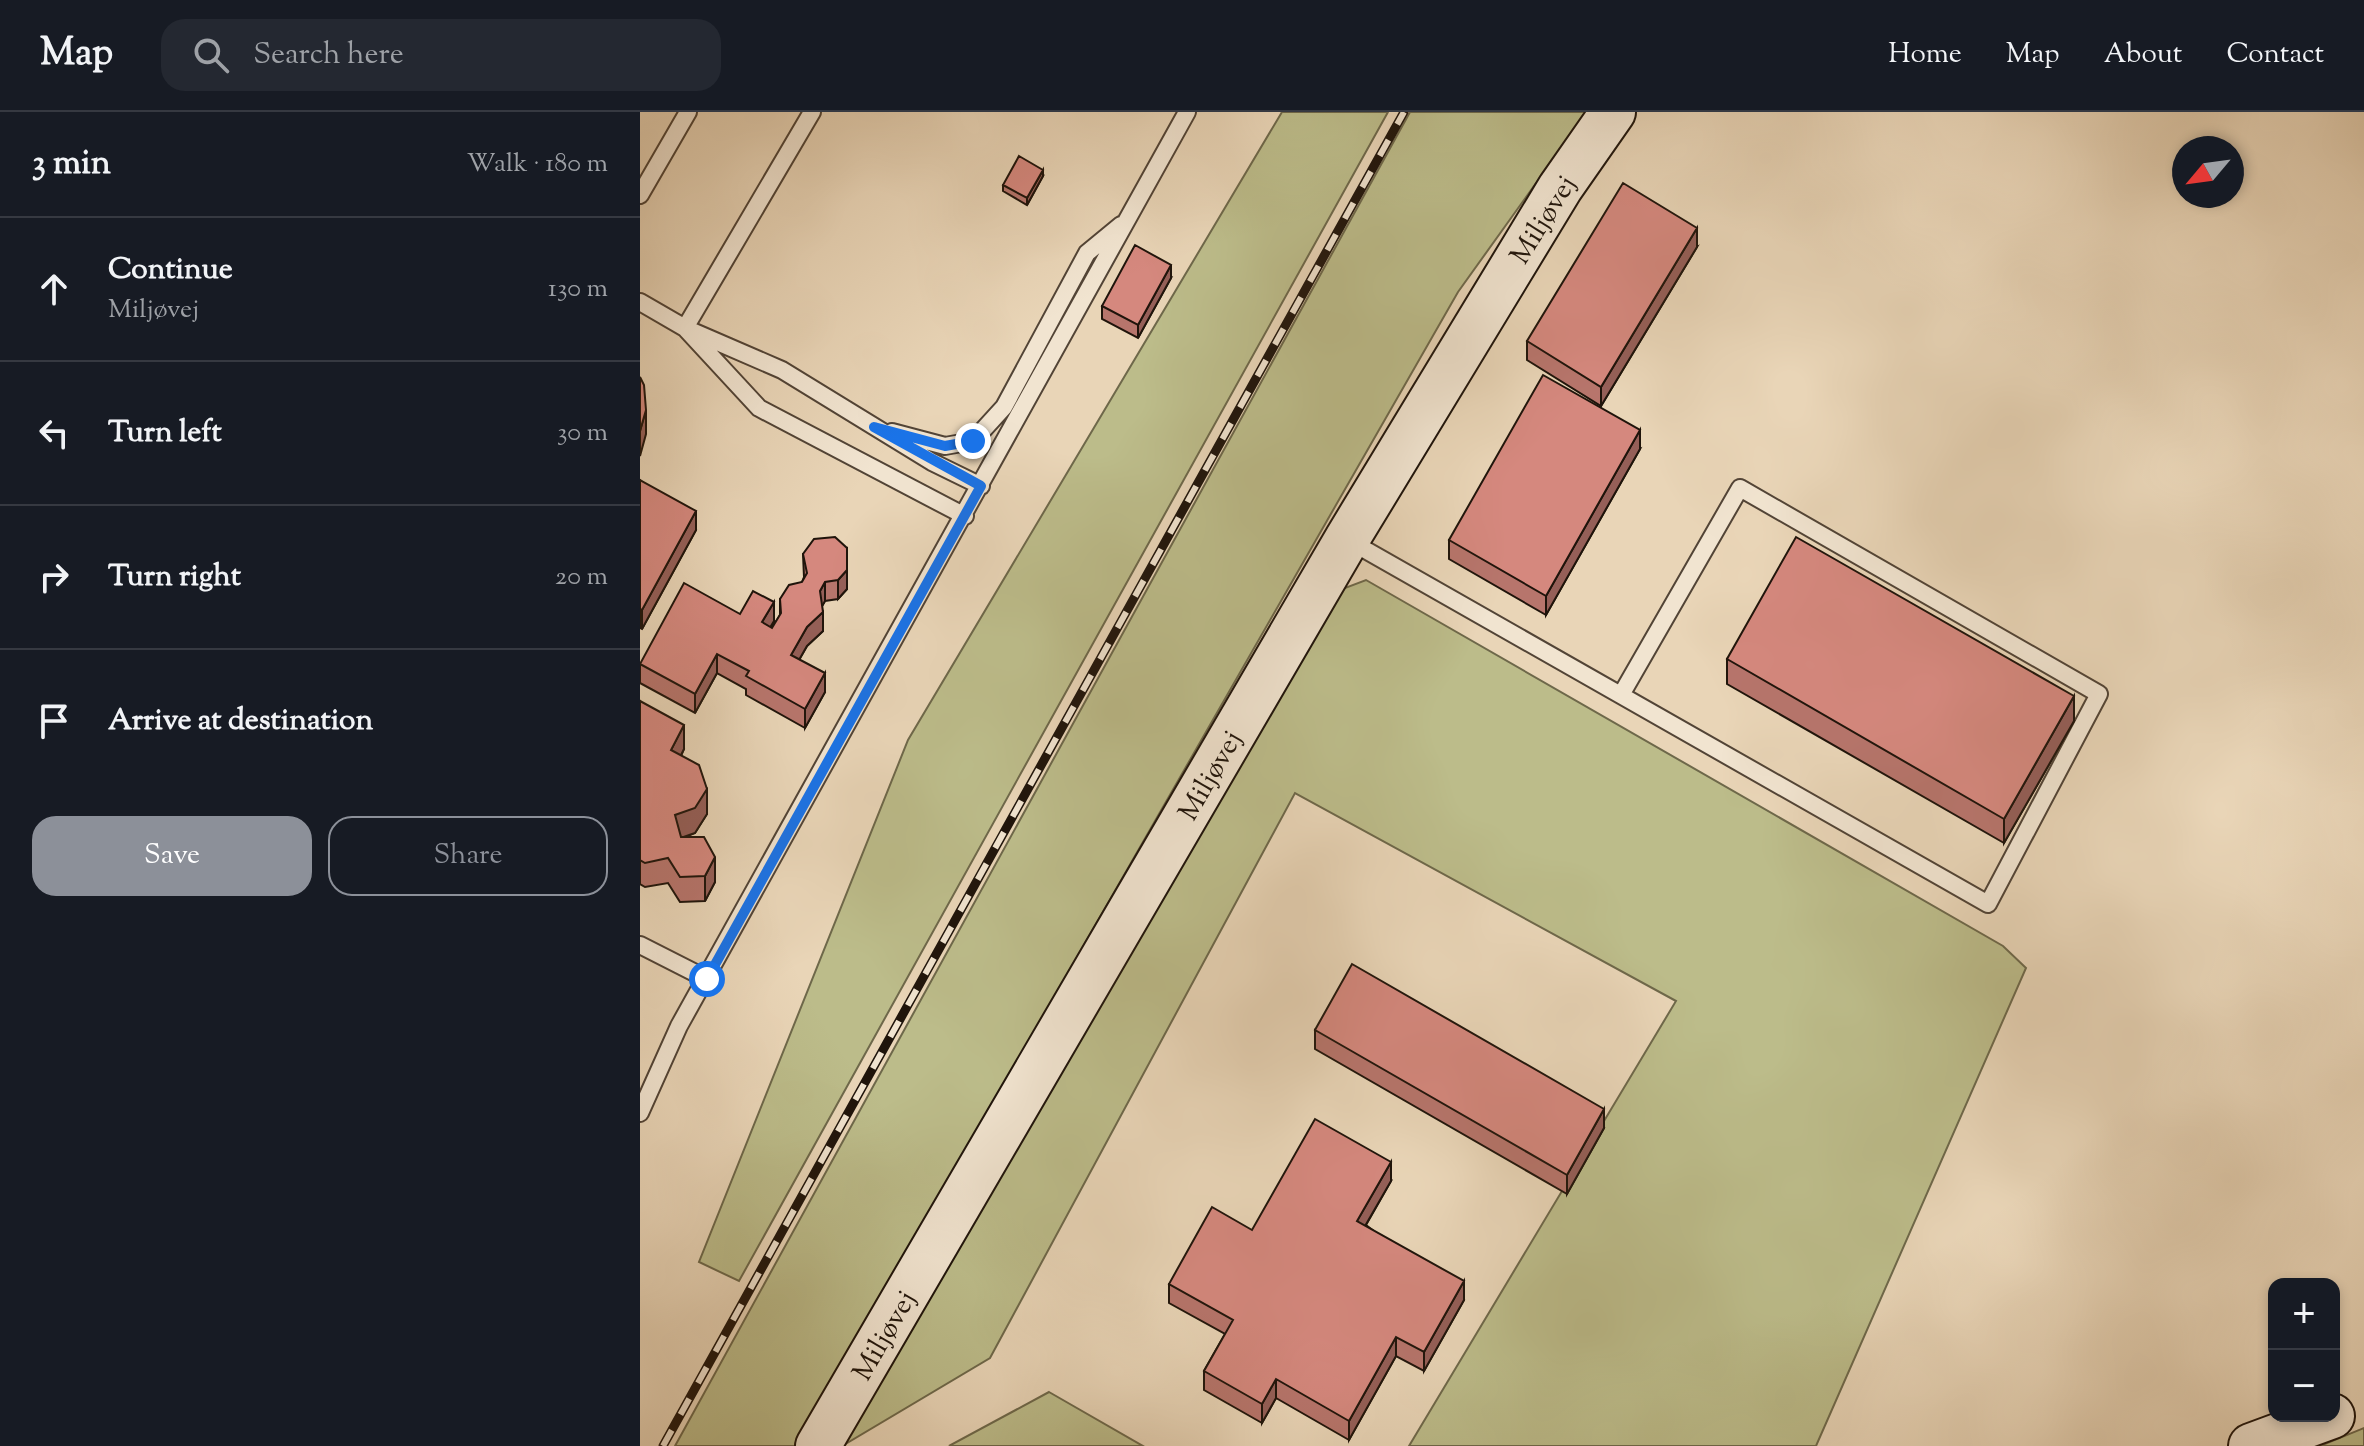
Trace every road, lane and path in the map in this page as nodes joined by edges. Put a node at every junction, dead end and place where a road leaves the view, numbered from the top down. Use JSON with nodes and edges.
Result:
{"nodes":[{"id":1,"x":688,"y":112,"type":"edge"},
{"id":2,"x":812,"y":112,"type":"edge"},
{"id":3,"x":1187,"y":112,"type":"edge"},
{"id":4,"x":1613,"y":112,"type":"edge"},
{"id":5,"x":640,"y":195,"type":"edge"},
{"id":6,"x":1129,"y":218,"type":"junction"},
{"id":7,"x":640,"y":302,"type":"edge"},
{"id":8,"x":685,"y":328,"type":"junction"},
{"id":9,"x":874,"y":427,"type":"junction"},
{"id":10,"x":981,"y":486,"type":"junction"},
{"id":11,"x":965,"y":516,"type":"junction"},
{"id":12,"x":1347,"y":539,"type":"junction"},
{"id":13,"x":1621,"y":695,"type":"junction"},
{"id":14,"x":640,"y":945,"type":"edge"},
{"id":15,"x":707,"y":979,"type":"junction"},
{"id":16,"x":640,"y":1113,"type":"edge"},
{"id":17,"x":2364,"y":1404,"type":"edge"},
{"id":18,"x":2340,"y":1413,"type":"edge"},
{"id":19,"x":2317,"y":1422,"type":"edge"},
{"id":20,"x":818,"y":1446,"type":"edge"},
{"id":21,"x":2251,"y":1446,"type":"edge"}],
"edges":[{"from":1,"to":5,"type":"lane"},
{"from":2,"to":8,"type":"lane"},
{"from":3,"to":6,"type":"lane"},
{"from":4,"to":12,"type":"street","name":"Miljøvej"},
{"from":6,"to":9,"type":"lane"},
{"from":6,"to":10,"type":"lane"},
{"from":7,"to":8,"type":"lane"},
{"from":8,"to":9,"type":"lane"},
{"from":8,"to":11,"type":"lane"},
{"from":9,"to":10,"type":"lane"},
{"from":10,"to":11,"type":"lane"},
{"from":11,"to":15,"type":"lane"},
{"from":12,"to":13,"type":"lane"},
{"from":12,"to":20,"type":"street","name":"Miljøvej"},
{"from":13,"to":13,"type":"lane"},
{"from":14,"to":15,"type":"lane"},
{"from":15,"to":16,"type":"lane"},
{"from":17,"to":18,"type":"street"},
{"from":19,"to":21,"type":"street"}]}
